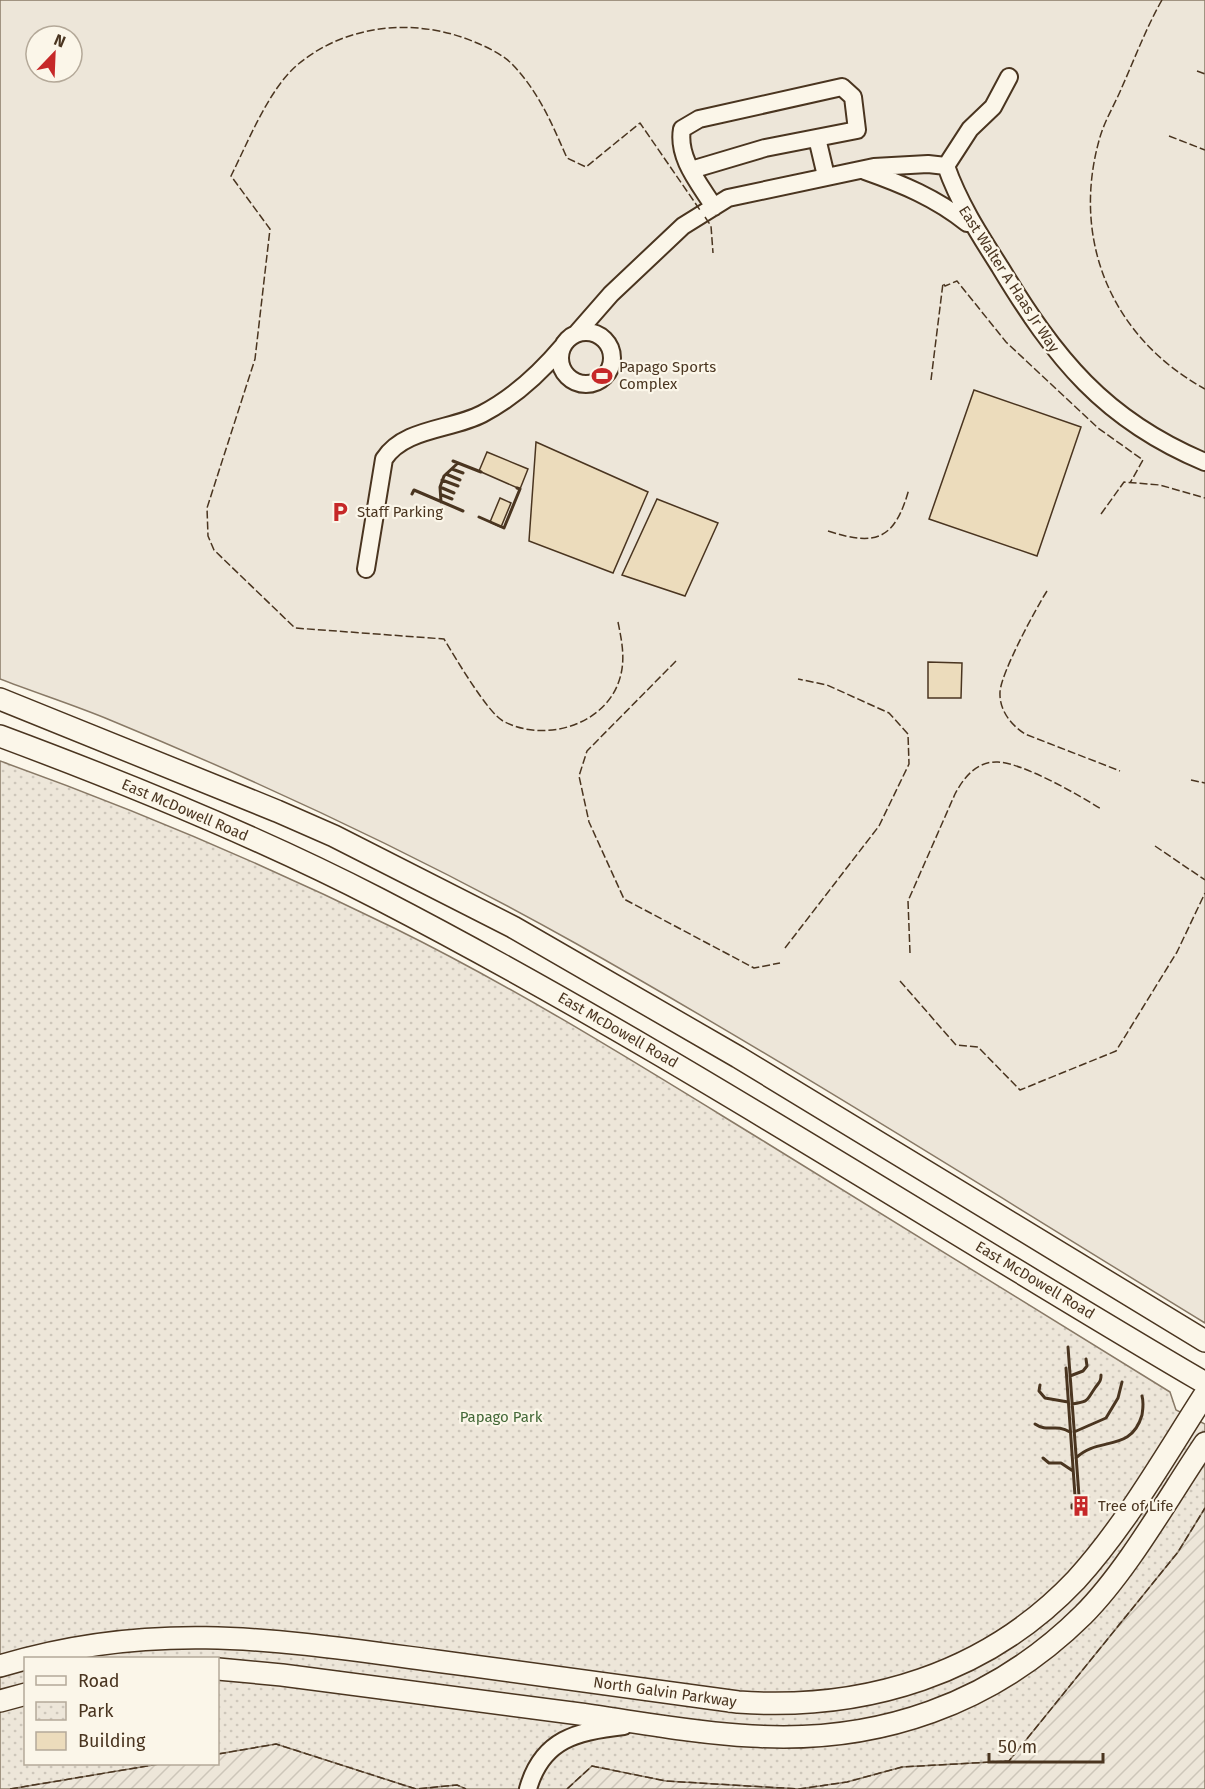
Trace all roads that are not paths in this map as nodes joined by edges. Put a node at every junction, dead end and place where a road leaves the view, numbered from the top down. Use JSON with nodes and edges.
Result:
{"nodes":[{"id":1,"x":1009,"y":77,"type":"dead end"},
{"id":2,"x":817,"y":138,"type":"junction"},
{"id":3,"x":946,"y":166,"type":"junction"},
{"id":4,"x":691,"y":170,"type":"junction"},
{"id":5,"x":861,"y":170,"type":"junction"},
{"id":6,"x":826,"y":176,"type":"junction"},
{"id":7,"x":714,"y":207,"type":"junction"},
{"id":8,"x":978,"y":232,"type":"junction"},
{"id":9,"x":576,"y":334,"type":"junction"},
{"id":10,"x":563,"y":346,"type":"junction"},
{"id":11,"x":1205,"y":462,"type":"edge"},
{"id":12,"x":366,"y":569,"type":"dead end"},
{"id":13,"x":0,"y":699,"type":"edge"},
{"id":14,"x":0,"y":736,"type":"edge"},
{"id":15,"x":1205,"y":1341,"type":"edge"},
{"id":16,"x":1205,"y":1383,"type":"edge"},
{"id":17,"x":1205,"y":1394,"type":"edge"},
{"id":18,"x":1205,"y":1443,"type":"edge"},
{"id":19,"x":32,"y":1657,"type":"edge"},
{"id":20,"x":24,"y":1659,"type":"edge"},
{"id":21,"x":0,"y":1666,"type":"edge"},
{"id":22,"x":219,"y":1669,"type":"edge"},
{"id":23,"x":24,"y":1695,"type":"edge"},
{"id":24,"x":0,"y":1701,"type":"edge"},
{"id":25,"x":646,"y":1723,"type":"junction"},
{"id":26,"x":528,"y":1789,"type":"edge"}],
"edges":[{"from":1,"to":3,"type":"lane"},
{"from":2,"to":4,"type":"lane"},
{"from":2,"to":4,"type":"lane"},
{"from":2,"to":6,"type":"lane"},
{"from":3,"to":5,"type":"lane"},
{"from":3,"to":8,"type":"lane","name":"East Walter A Haas Jr Way"},
{"from":4,"to":7,"type":"lane"},
{"from":5,"to":6,"type":"lane"},
{"from":5,"to":8,"type":"lane"},
{"from":6,"to":7,"type":"lane"},
{"from":7,"to":9,"type":"lane"},
{"from":8,"to":11,"type":"lane","name":"East Walter A Haas Jr Way"},
{"from":9,"to":10,"type":"lane"},
{"from":9,"to":10,"type":"lane"},
{"from":10,"to":12,"type":"lane"},
{"from":13,"to":15,"type":"main road"},
{"from":14,"to":16,"type":"main road","name":"East McDowell Road"},
{"from":17,"to":19,"type":"main road","name":"North Galvin Parkway"},
{"from":18,"to":25,"type":"main road"},
{"from":20,"to":21,"type":"main road","name":"North Galvin Parkway"},
{"from":22,"to":25,"type":"main road"},
{"from":23,"to":24,"type":"main road"},
{"from":25,"to":26,"type":"lane"}]}
